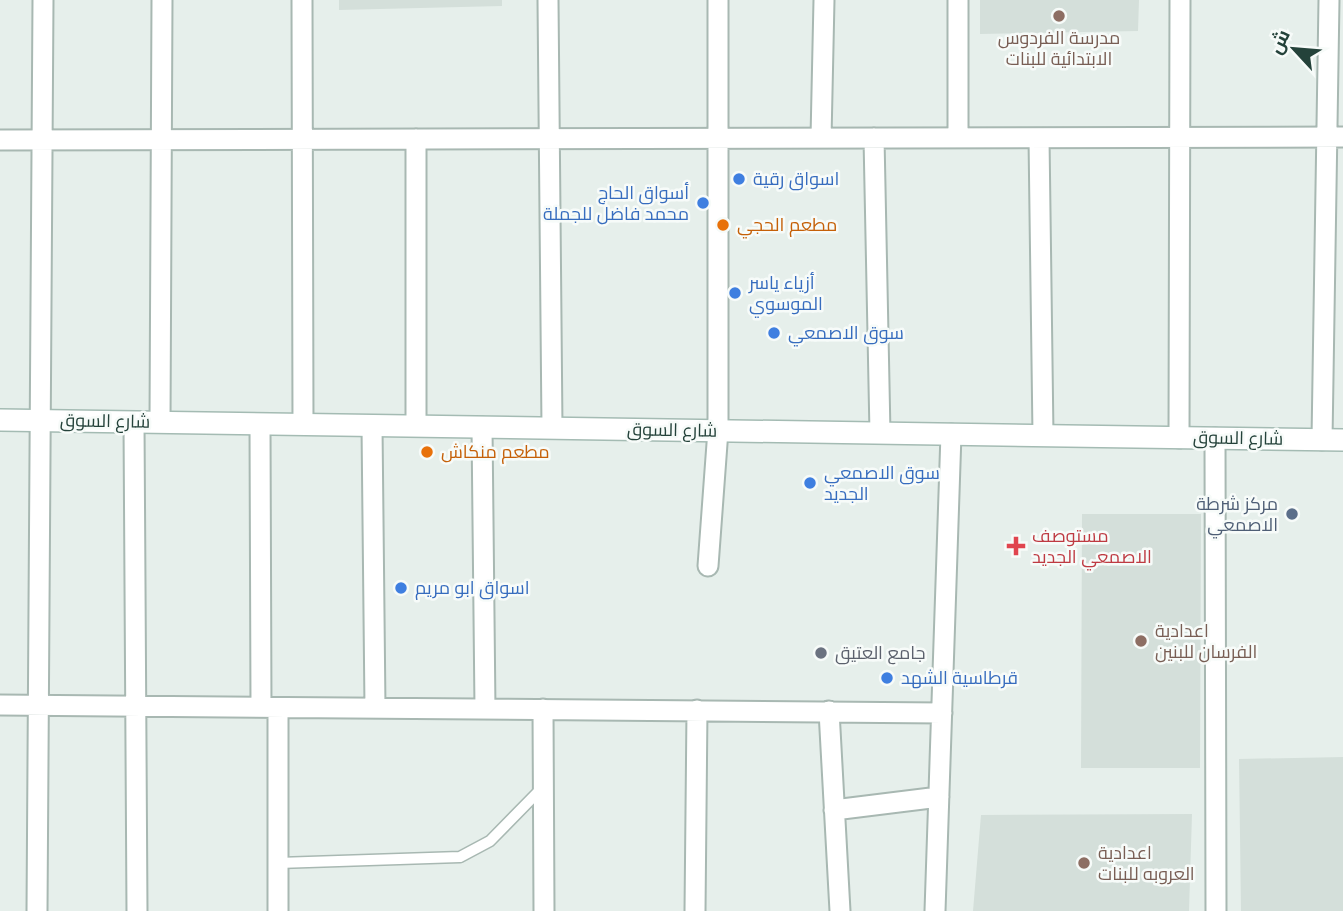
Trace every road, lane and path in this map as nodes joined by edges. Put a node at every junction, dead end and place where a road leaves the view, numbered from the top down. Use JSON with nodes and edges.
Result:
{"nodes":[{"id":1,"x":43,"y":0,"type":"edge"},
{"id":2,"x":162,"y":0,"type":"edge"},
{"id":3,"x":302,"y":0,"type":"edge"},
{"id":4,"x":548,"y":0,"type":"edge"},
{"id":5,"x":718,"y":0,"type":"edge"},
{"id":6,"x":824,"y":0,"type":"edge"},
{"id":7,"x":958,"y":0,"type":"edge"},
{"id":8,"x":1180,"y":0,"type":"edge"},
{"id":9,"x":1329,"y":0,"type":"edge"},
{"id":10,"x":1335,"y":137,"type":"edge"},
{"id":11,"x":821,"y":138,"type":"junction"},
{"id":12,"x":874,"y":138,"type":"junction"},
{"id":13,"x":958,"y":138,"type":"junction"},
{"id":14,"x":1039,"y":138,"type":"junction"},
{"id":15,"x":1180,"y":138,"type":"junction"},
{"id":16,"x":416,"y":139,"type":"junction"},
{"id":17,"x":548,"y":139,"type":"junction"},
{"id":18,"x":718,"y":139,"type":"junction"},
{"id":19,"x":0,"y":140,"type":"edge"},
{"id":20,"x":42,"y":140,"type":"junction"},
{"id":21,"x":161,"y":140,"type":"junction"},
{"id":22,"x":302,"y":140,"type":"junction"},
{"id":23,"x":0,"y":420,"type":"edge"},
{"id":24,"x":40,"y":420,"type":"junction"},
{"id":25,"x":134,"y":422,"type":"junction"},
{"id":26,"x":160,"y":422,"type":"junction"},
{"id":27,"x":260,"y":424,"type":"junction"},
{"id":28,"x":303,"y":424,"type":"junction"},
{"id":29,"x":372,"y":426,"type":"junction"},
{"id":30,"x":416,"y":426,"type":"junction"},
{"id":31,"x":482,"y":427,"type":"junction"},
{"id":32,"x":552,"y":428,"type":"junction"},
{"id":33,"x":718,"y":430,"type":"junction"},
{"id":34,"x":880,"y":433,"type":"junction"},
{"id":35,"x":951,"y":434,"type":"junction"},
{"id":36,"x":1043,"y":435,"type":"junction"},
{"id":37,"x":1179,"y":438,"type":"junction"},
{"id":38,"x":1215,"y":438,"type":"junction"},
{"id":39,"x":1332,"y":440,"type":"edge"},
{"id":40,"x":708,"y":566,"type":"dead end"},
{"id":41,"x":0,"y":705,"type":"edge"},
{"id":42,"x":39,"y":706,"type":"junction"},
{"id":43,"x":135,"y":706,"type":"junction"},
{"id":44,"x":269,"y":707,"type":"junction"},
{"id":45,"x":375,"y":708,"type":"junction"},
{"id":46,"x":485,"y":709,"type":"junction"},
{"id":47,"x":543,"y":709,"type":"junction"},
{"id":48,"x":697,"y":710,"type":"junction"},
{"id":49,"x":829,"y":712,"type":"junction"},
{"id":50,"x":942,"y":713,"type":"junction"},
{"id":51,"x":544,"y":787,"type":"junction"},
{"id":52,"x":939,"y":797,"type":"junction"},
{"id":53,"x":834,"y":810,"type":"junction"},
{"id":54,"x":278,"y":863,"type":"junction"},
{"id":55,"x":37,"y":911,"type":"edge"},
{"id":56,"x":136,"y":911,"type":"edge"},
{"id":57,"x":278,"y":911,"type":"edge"},
{"id":58,"x":544,"y":911,"type":"edge"},
{"id":59,"x":695,"y":911,"type":"edge"},
{"id":60,"x":840,"y":911,"type":"edge"},
{"id":61,"x":935,"y":911,"type":"edge"},
{"id":62,"x":1216,"y":911,"type":"edge"}],
"edges":[{"from":1,"to":20,"type":"street"},
{"from":2,"to":21,"type":"street"},
{"from":3,"to":22,"type":"street"},
{"from":4,"to":17,"type":"street"},
{"from":5,"to":18,"type":"street"},
{"from":6,"to":11,"type":"street"},
{"from":7,"to":13,"type":"street"},
{"from":8,"to":15,"type":"street"},
{"from":9,"to":10,"type":"street"},
{"from":10,"to":15,"type":"street"},
{"from":10,"to":39,"type":"street"},
{"from":11,"to":12,"type":"street"},
{"from":11,"to":18,"type":"street"},
{"from":12,"to":13,"type":"street"},
{"from":12,"to":34,"type":"street"},
{"from":13,"to":14,"type":"street"},
{"from":14,"to":15,"type":"street"},
{"from":14,"to":36,"type":"street"},
{"from":15,"to":37,"type":"street"},
{"from":16,"to":17,"type":"street"},
{"from":16,"to":22,"type":"street"},
{"from":16,"to":30,"type":"street"},
{"from":17,"to":18,"type":"street"},
{"from":17,"to":32,"type":"street"},
{"from":18,"to":33,"type":"street"},
{"from":19,"to":20,"type":"street"},
{"from":20,"to":21,"type":"street"},
{"from":20,"to":24,"type":"street"},
{"from":21,"to":22,"type":"street"},
{"from":21,"to":26,"type":"street"},
{"from":22,"to":28,"type":"street"},
{"from":23,"to":24,"type":"street","name":"شارع السوق"},
{"from":24,"to":25,"type":"street","name":"شارع السوق"},
{"from":24,"to":42,"type":"street"},
{"from":25,"to":26,"type":"street","name":"شارع السوق"},
{"from":25,"to":43,"type":"street"},
{"from":26,"to":27,"type":"street","name":"شارع السوق"},
{"from":27,"to":28,"type":"street","name":"شارع السوق"},
{"from":27,"to":44,"type":"street"},
{"from":28,"to":29,"type":"street","name":"شارع السوق"},
{"from":29,"to":30,"type":"street","name":"شارع السوق"},
{"from":29,"to":45,"type":"street"},
{"from":30,"to":31,"type":"street","name":"شارع السوق"},
{"from":31,"to":32,"type":"street","name":"شارع السوق"},
{"from":31,"to":46,"type":"street"},
{"from":32,"to":33,"type":"street","name":"شارع السوق"},
{"from":33,"to":34,"type":"street","name":"شارع السوق"},
{"from":33,"to":40,"type":"street"},
{"from":34,"to":35,"type":"street","name":"شارع السوق"},
{"from":35,"to":36,"type":"street","name":"شارع السوق"},
{"from":35,"to":50,"type":"street"},
{"from":36,"to":37,"type":"street","name":"شارع السوق"},
{"from":37,"to":38,"type":"street","name":"شارع السوق"},
{"from":38,"to":39,"type":"street","name":"شارع السوق"},
{"from":38,"to":62,"type":"street"},
{"from":41,"to":42,"type":"street"},
{"from":42,"to":43,"type":"street"},
{"from":42,"to":55,"type":"street"},
{"from":43,"to":44,"type":"street"},
{"from":43,"to":56,"type":"street"},
{"from":44,"to":45,"type":"street"},
{"from":44,"to":54,"type":"street"},
{"from":45,"to":46,"type":"street"},
{"from":46,"to":47,"type":"street"},
{"from":47,"to":48,"type":"street"},
{"from":47,"to":51,"type":"street"},
{"from":48,"to":49,"type":"street"},
{"from":48,"to":59,"type":"street"},
{"from":49,"to":50,"type":"street"},
{"from":49,"to":53,"type":"street"},
{"from":50,"to":52,"type":"street"},
{"from":51,"to":54,"type":"lane"},
{"from":51,"to":58,"type":"street"},
{"from":52,"to":53,"type":"street"},
{"from":52,"to":61,"type":"street"},
{"from":53,"to":60,"type":"street"},
{"from":54,"to":57,"type":"street"}]}
